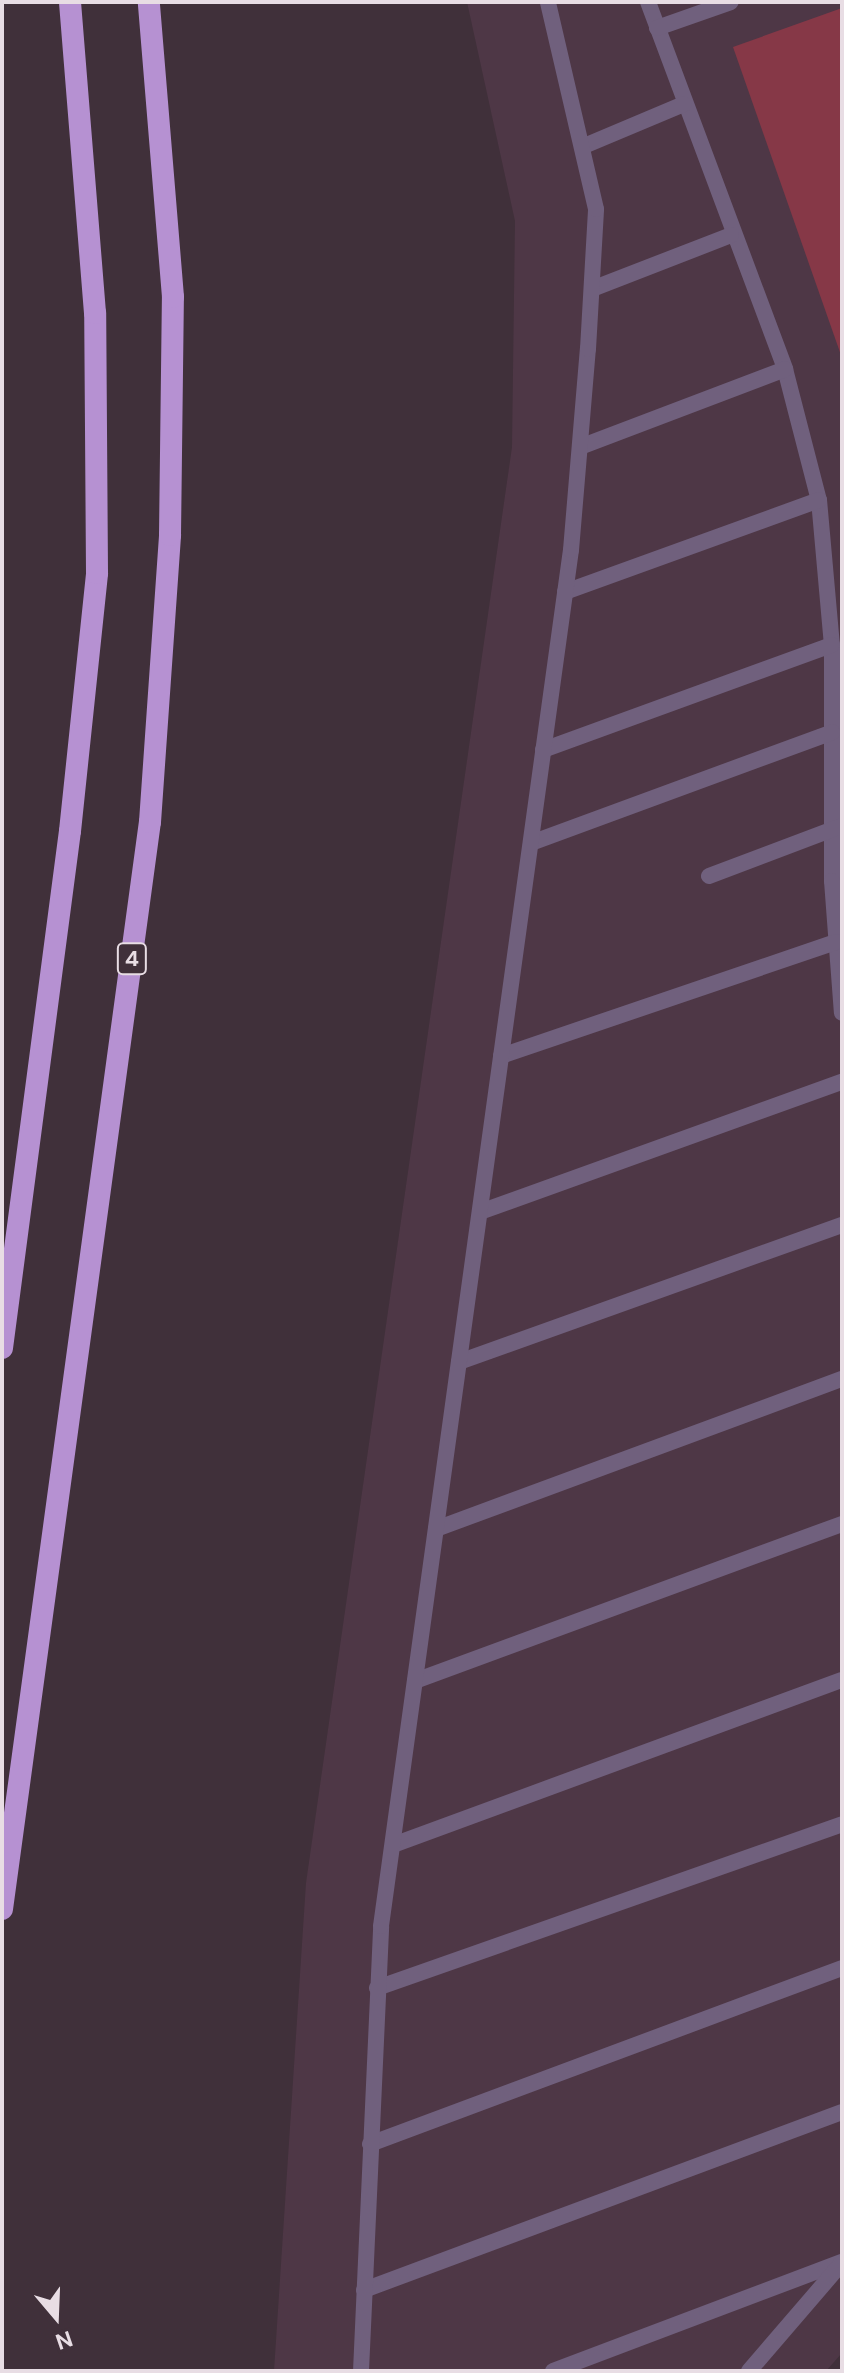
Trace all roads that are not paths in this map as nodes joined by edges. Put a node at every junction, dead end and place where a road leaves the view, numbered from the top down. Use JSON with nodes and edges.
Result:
{"nodes":[{"id":1,"x":70,"y":2,"type":"edge"},
{"id":2,"x":149,"y":2,"type":"edge"},
{"id":3,"x":548,"y":2,"type":"edge"},
{"id":4,"x":648,"y":2,"type":"edge"},
{"id":5,"x":731,"y":2,"type":"edge"},
{"id":6,"x":657,"y":28,"type":"junction"},
{"id":7,"x":684,"y":104,"type":"junction"},
{"id":8,"x":584,"y":146,"type":"junction"},
{"id":9,"x":731,"y":235,"type":"junction"},
{"id":10,"x":592,"y":289,"type":"junction"},
{"id":11,"x":785,"y":369,"type":"junction"},
{"id":12,"x":580,"y":447,"type":"junction"},
{"id":13,"x":819,"y":500,"type":"junction"},
{"id":14,"x":565,"y":592,"type":"junction"},
{"id":15,"x":832,"y":645,"type":"junction"},
{"id":16,"x":837,"y":668,"type":"edge"},
{"id":17,"x":832,"y":732,"type":"junction"},
{"id":18,"x":543,"y":750,"type":"junction"},
{"id":19,"x":837,"y":828,"type":"edge"},
{"id":20,"x":531,"y":843,"type":"junction"},
{"id":21,"x":709,"y":876,"type":"dead end"},
{"id":22,"x":836,"y":942,"type":"junction"},
{"id":23,"x":840,"y":974,"type":"edge"},
{"id":24,"x":842,"y":1013,"type":"edge"},
{"id":25,"x":501,"y":1056,"type":"junction"},
{"id":26,"x":842,"y":1082,"type":"edge"},
{"id":27,"x":480,"y":1212,"type":"junction"},
{"id":28,"x":842,"y":1225,"type":"edge"},
{"id":29,"x":2,"y":1348,"type":"edge"},
{"id":30,"x":459,"y":1362,"type":"junction"},
{"id":31,"x":842,"y":1379,"type":"edge"},
{"id":32,"x":842,"y":1524,"type":"edge"},
{"id":33,"x":436,"y":1529,"type":"junction"},
{"id":34,"x":842,"y":1680,"type":"edge"},
{"id":35,"x":415,"y":1681,"type":"junction"},
{"id":36,"x":842,"y":1824,"type":"edge"},
{"id":37,"x":393,"y":1845,"type":"junction"},
{"id":38,"x":2,"y":1909,"type":"edge"},
{"id":39,"x":842,"y":1968,"type":"edge"},
{"id":40,"x":377,"y":1988,"type":"junction"},
{"id":41,"x":842,"y":2112,"type":"edge"},
{"id":42,"x":370,"y":2144,"type":"junction"},
{"id":43,"x":842,"y":2262,"type":"edge"},
{"id":44,"x":364,"y":2290,"type":"junction"},
{"id":45,"x":361,"y":2371,"type":"edge"},
{"id":46,"x":553,"y":2371,"type":"edge"},
{"id":47,"x":749,"y":2371,"type":"edge"}],
"edges":[{"from":1,"to":29,"type":"highway"},
{"from":2,"to":38,"type":"highway","number":"4"},
{"from":3,"to":8,"type":"lane"},
{"from":4,"to":6,"type":"lane"},
{"from":5,"to":6,"type":"lane"},
{"from":6,"to":7,"type":"lane"},
{"from":7,"to":8,"type":"lane"},
{"from":7,"to":9,"type":"lane"},
{"from":8,"to":10,"type":"lane"},
{"from":9,"to":10,"type":"lane"},
{"from":9,"to":11,"type":"lane"},
{"from":10,"to":12,"type":"lane"},
{"from":11,"to":12,"type":"lane"},
{"from":11,"to":13,"type":"lane"},
{"from":12,"to":14,"type":"lane"},
{"from":13,"to":14,"type":"lane"},
{"from":13,"to":15,"type":"lane"},
{"from":14,"to":18,"type":"lane"},
{"from":15,"to":16,"type":"lane"},
{"from":15,"to":18,"type":"lane"},
{"from":16,"to":17,"type":"lane"},
{"from":17,"to":19,"type":"lane"},
{"from":17,"to":20,"type":"lane"},
{"from":18,"to":20,"type":"lane"},
{"from":19,"to":21,"type":"lane"},
{"from":19,"to":22,"type":"lane"},
{"from":20,"to":25,"type":"lane"},
{"from":22,"to":23,"type":"lane"},
{"from":22,"to":25,"type":"lane"},
{"from":23,"to":24,"type":"lane"},
{"from":25,"to":27,"type":"lane"},
{"from":26,"to":27,"type":"lane"},
{"from":27,"to":30,"type":"lane"},
{"from":28,"to":30,"type":"lane"},
{"from":30,"to":33,"type":"lane"},
{"from":31,"to":33,"type":"lane"},
{"from":32,"to":35,"type":"lane"},
{"from":33,"to":35,"type":"lane"},
{"from":34,"to":37,"type":"lane"},
{"from":35,"to":37,"type":"lane"},
{"from":36,"to":40,"type":"lane"},
{"from":37,"to":40,"type":"lane"},
{"from":39,"to":42,"type":"lane"},
{"from":40,"to":42,"type":"lane"},
{"from":41,"to":44,"type":"lane"},
{"from":42,"to":44,"type":"lane"},
{"from":43,"to":46,"type":"lane"},
{"from":43,"to":47,"type":"lane"},
{"from":44,"to":45,"type":"lane"}]}
